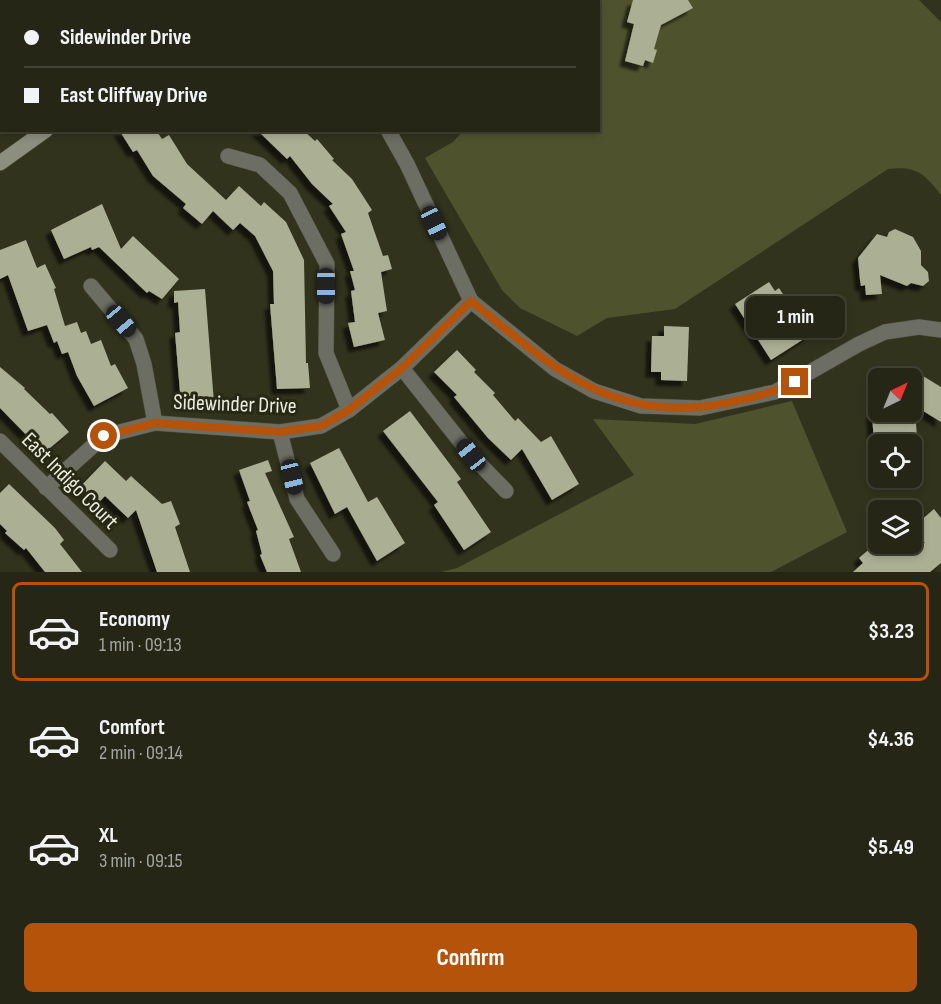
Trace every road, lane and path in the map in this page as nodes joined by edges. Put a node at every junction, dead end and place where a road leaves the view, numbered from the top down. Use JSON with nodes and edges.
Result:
{"nodes":[{"id":1,"x":43,"y":132,"type":"edge"},
{"id":2,"x":389,"y":132,"type":"edge"},
{"id":3,"x":228,"y":156,"type":"dead end"},
{"id":4,"x":0,"y":163,"type":"edge"},
{"id":5,"x":91,"y":286,"type":"dead end"},
{"id":6,"x":471,"y":301,"type":"junction"},
{"id":7,"x":941,"y":330,"type":"edge"},
{"id":8,"x":402,"y":368,"type":"junction"},
{"id":9,"x":349,"y":410,"type":"junction"},
{"id":10,"x":155,"y":423,"type":"junction"},
{"id":11,"x":280,"y":432,"type":"junction"},
{"id":12,"x":0,"y":441,"type":"edge"},
{"id":13,"x":46,"y":488,"type":"junction"},
{"id":14,"x":506,"y":491,"type":"dead end"},
{"id":15,"x":110,"y":550,"type":"dead end"},
{"id":16,"x":333,"y":554,"type":"dead end"}],
"edges":[{"from":1,"to":4,"type":"main road"},
{"from":2,"to":6,"type":"street"},
{"from":3,"to":9,"type":"street"},
{"from":5,"to":10,"type":"street"},
{"from":6,"to":7,"type":"street"},
{"from":6,"to":8,"type":"street","name":"Sidewinder Drive"},
{"from":8,"to":9,"type":"street","name":"Sidewinder Drive"},
{"from":8,"to":14,"type":"street"},
{"from":9,"to":11,"type":"street","name":"Sidewinder Drive"},
{"from":10,"to":11,"type":"street","name":"Sidewinder Drive"},
{"from":10,"to":13,"type":"street","name":"Sidewinder Drive"},
{"from":11,"to":16,"type":"street"},
{"from":12,"to":13,"type":"street","name":"East Indigo Court"},
{"from":13,"to":15,"type":"street","name":"East Indigo Court"}]}
